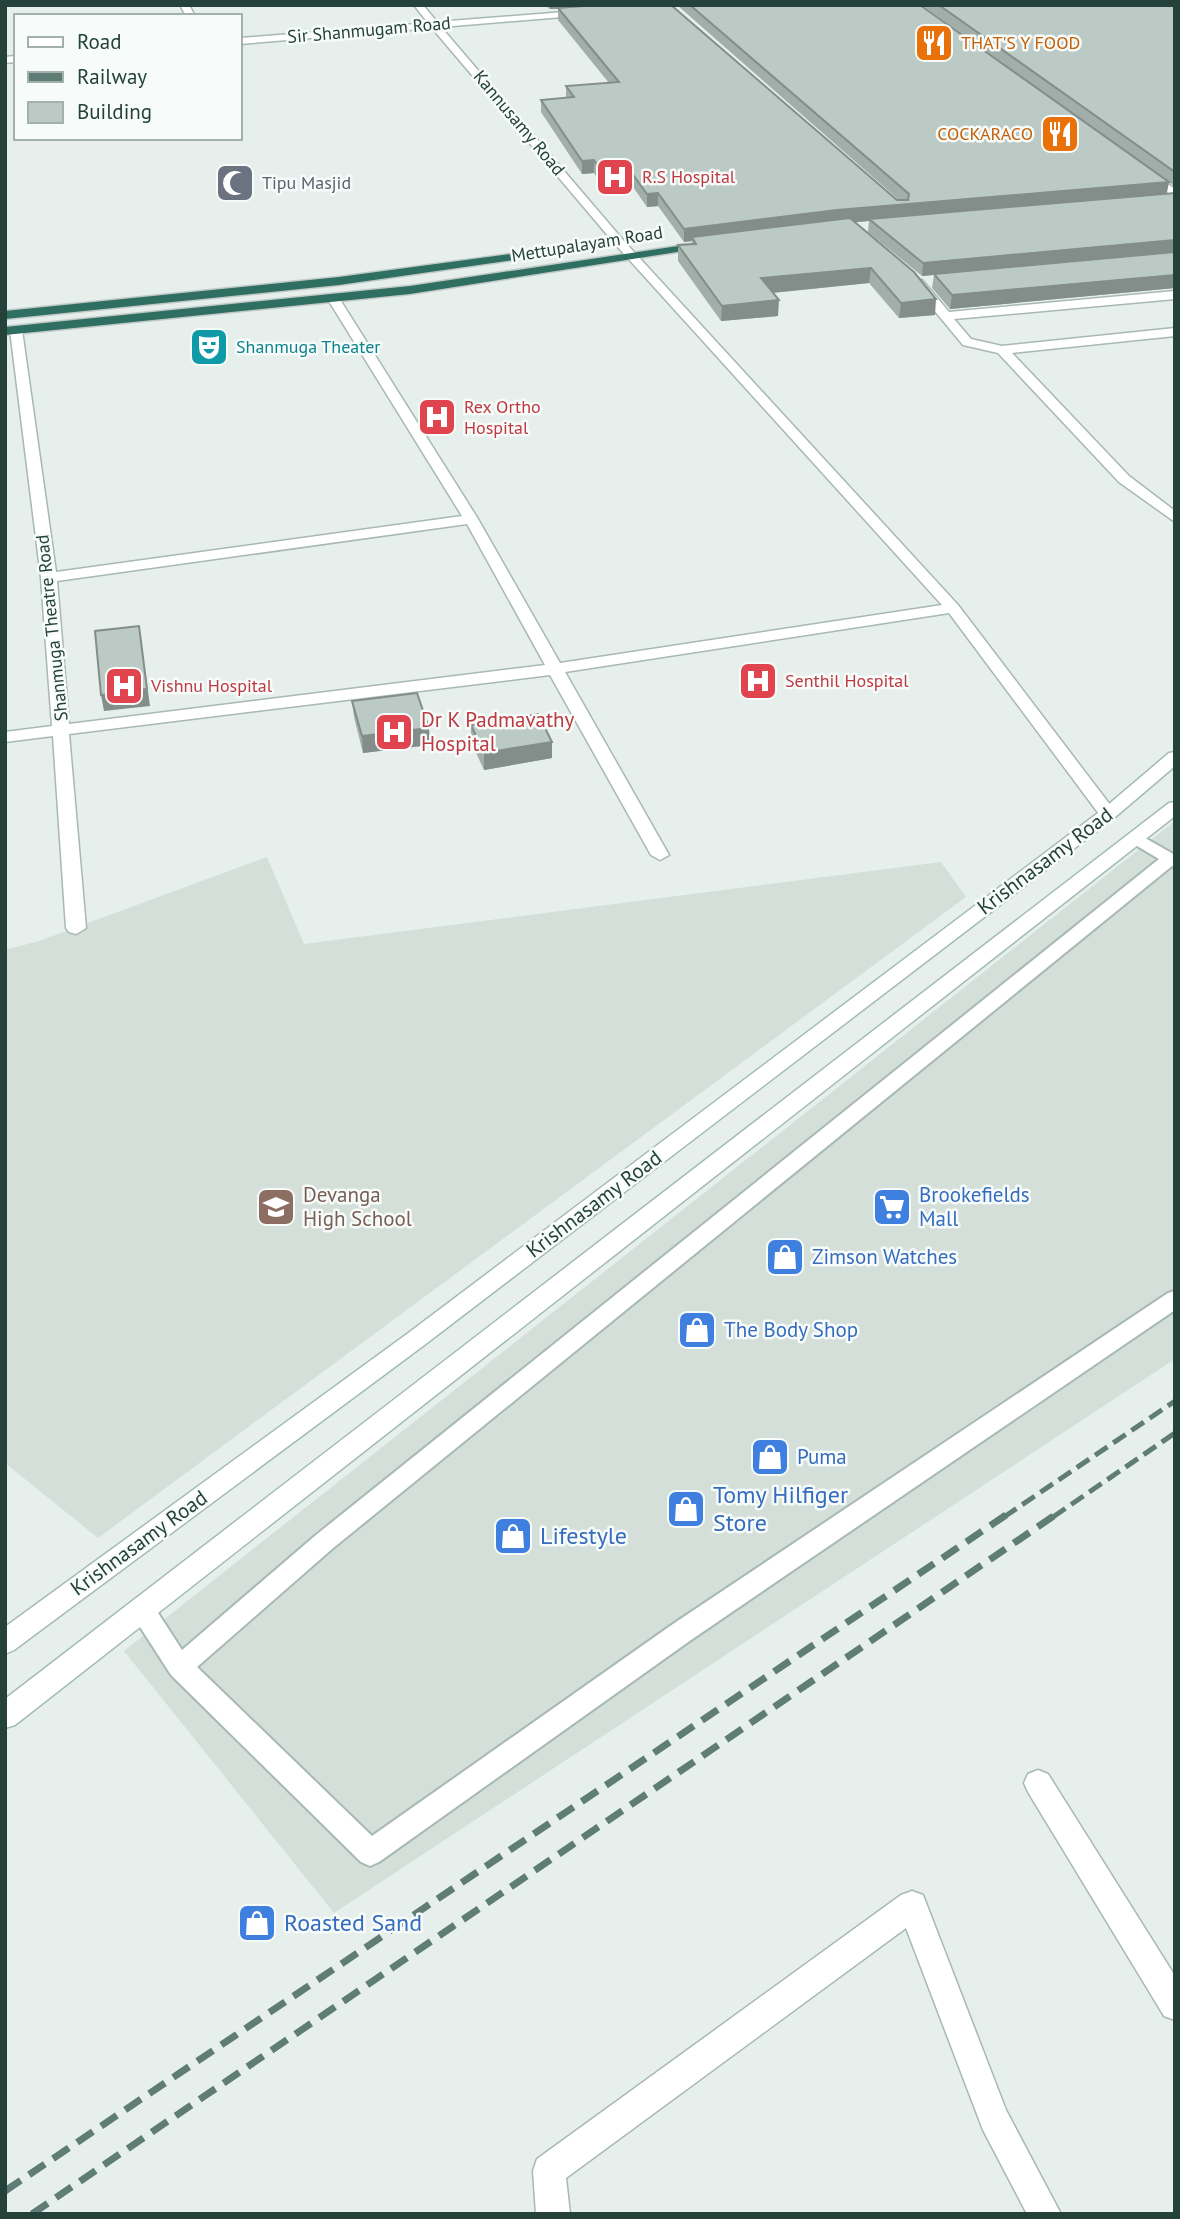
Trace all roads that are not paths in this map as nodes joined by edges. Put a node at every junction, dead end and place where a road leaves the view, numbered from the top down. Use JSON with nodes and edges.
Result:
{"nodes":[{"id":1,"x":418,"y":5,"type":"edge"},
{"id":2,"x":598,"y":11,"type":"edge"},
{"id":3,"x":437,"y":25,"type":"junction"},
{"id":4,"x":242,"y":41,"type":"edge"},
{"id":5,"x":1132,"y":162,"type":"edge"},
{"id":6,"x":1170,"y":186,"type":"edge"},
{"id":7,"x":1151,"y":187,"type":"edge"},
{"id":8,"x":1175,"y":197,"type":"edge"},
{"id":9,"x":1161,"y":201,"type":"edge"},
{"id":10,"x":619,"y":242,"type":"junction"},
{"id":11,"x":714,"y":244,"type":"edge"},
{"id":12,"x":632,"y":248,"type":"junction"},
{"id":13,"x":920,"y":280,"type":"edge"},
{"id":14,"x":1175,"y":295,"type":"edge"},
{"id":15,"x":333,"y":298,"type":"junction"},
{"id":16,"x":5,"y":315,"type":"edge"},
{"id":17,"x":946,"y":316,"type":"junction"},
{"id":18,"x":10,"y":330,"type":"edge"},
{"id":19,"x":1175,"y":332,"type":"edge"},
{"id":20,"x":1002,"y":349,"type":"junction"},
{"id":21,"x":1175,"y":518,"type":"edge"},
{"id":22,"x":471,"y":519,"type":"junction"},
{"id":23,"x":49,"y":578,"type":"junction"},
{"id":24,"x":953,"y":608,"type":"junction"},
{"id":25,"x":556,"y":669,"type":"junction"},
{"id":26,"x":62,"y":729,"type":"junction"},
{"id":27,"x":5,"y":737,"type":"edge"},
{"id":28,"x":1175,"y":757,"type":"edge"},
{"id":29,"x":1175,"y":807,"type":"edge"},
{"id":30,"x":1108,"y":814,"type":"junction"},
{"id":31,"x":1138,"y":839,"type":"junction"},
{"id":32,"x":660,"y":855,"type":"dead end"},
{"id":33,"x":1172,"y":861,"type":"edge"},
{"id":34,"x":76,"y":928,"type":"dead end"},
{"id":35,"x":1175,"y":1299,"type":"edge"},
{"id":36,"x":142,"y":1609,"type":"junction"},
{"id":37,"x":5,"y":1642,"type":"edge"},
{"id":38,"x":180,"y":1667,"type":"junction"},
{"id":39,"x":5,"y":1716,"type":"edge"},
{"id":40,"x":1038,"y":1783,"type":"dead end"},
{"id":41,"x":1175,"y":2006,"type":"edge"},
{"id":42,"x":553,"y":2214,"type":"edge"},
{"id":43,"x":1045,"y":2214,"type":"edge"}],
"edges":[{"from":1,"to":3,"type":"street","name":"Kannusamy Road"},
{"from":2,"to":3,"type":"street","name":"Sir Shanmugam Road"},
{"from":3,"to":4,"type":"street","name":"Sir Shanmugam Road"},
{"from":3,"to":10,"type":"street","name":"Kannusamy Road"},
{"from":5,"to":6,"type":"street"},
{"from":6,"to":7,"type":"highway"},
{"from":6,"to":8,"type":"street"},
{"from":8,"to":9,"type":"highway"},
{"from":10,"to":12,"type":"street","name":"Kannusamy Road"},
{"from":10,"to":16,"type":"highway","name":"Mettupalayam Road"},
{"from":11,"to":12,"type":"highway","name":"Mettupalayam Road"},
{"from":12,"to":15,"type":"highway","name":"Mettupalayam Road"},
{"from":12,"to":24,"type":"street","name":"Kannusamy Road"},
{"from":13,"to":17,"type":"street"},
{"from":14,"to":17,"type":"street"},
{"from":15,"to":18,"type":"highway","name":"Mettupalayam Road"},
{"from":15,"to":22,"type":"street"},
{"from":17,"to":20,"type":"street"},
{"from":18,"to":23,"type":"street","name":"Shanmuga Theatre Road"},
{"from":19,"to":20,"type":"street"},
{"from":20,"to":21,"type":"street"},
{"from":22,"to":23,"type":"street"},
{"from":22,"to":25,"type":"street"},
{"from":23,"to":26,"type":"street","name":"Shanmuga Theatre Road"},
{"from":24,"to":25,"type":"street"},
{"from":24,"to":30,"type":"street","name":"Kannusamy Road"},
{"from":25,"to":26,"type":"street"},
{"from":25,"to":32,"type":"street"},
{"from":26,"to":27,"type":"street"},
{"from":26,"to":34,"type":"street","name":"Shanmuga Theatre Road"},
{"from":28,"to":30,"type":"street","name":"Krishnasamy Road"},
{"from":29,"to":31,"type":"street"},
{"from":30,"to":37,"type":"street","name":"Krishnasamy Road"},
{"from":31,"to":33,"type":"lane"},
{"from":31,"to":36,"type":"street"},
{"from":33,"to":38,"type":"lane"},
{"from":35,"to":38,"type":"lane"},
{"from":36,"to":38,"type":"lane"},
{"from":36,"to":39,"type":"street"},
{"from":40,"to":41,"type":"street"},
{"from":42,"to":43,"type":"street"}]}
